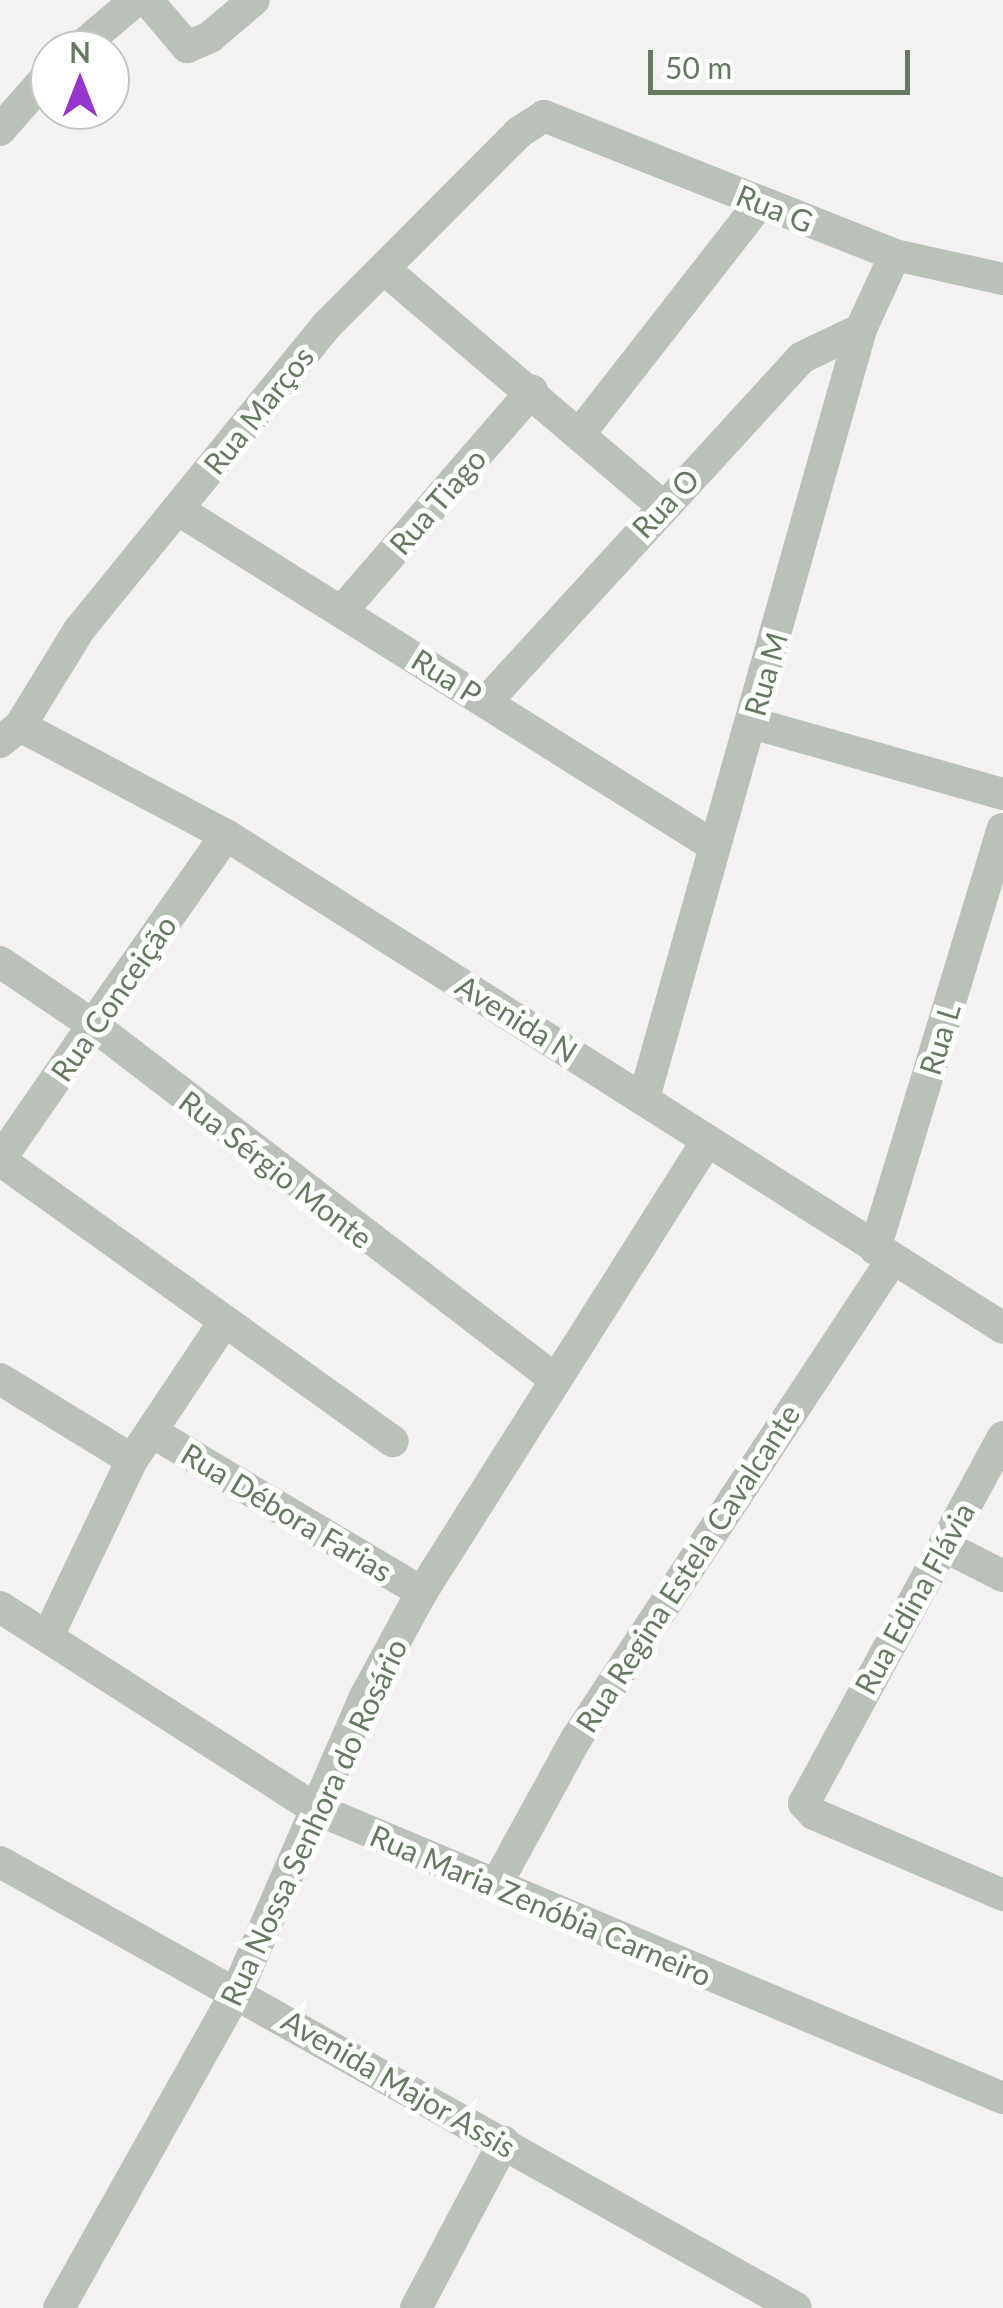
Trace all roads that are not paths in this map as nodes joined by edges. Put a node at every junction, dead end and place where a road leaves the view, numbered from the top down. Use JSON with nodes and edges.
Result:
{"nodes":[{"id":1,"x":136,"y":0,"type":"edge"},
{"id":2,"x":146,"y":0,"type":"edge"},
{"id":3,"x":254,"y":0,"type":"edge"},
{"id":4,"x":101,"y":30,"type":"edge"},
{"id":5,"x":30,"y":96,"type":"edge"},
{"id":6,"x":554,"y":116,"type":"joint"},
{"id":7,"x":0,"y":130,"type":"edge"},
{"id":8,"x":760,"y":203,"type":"junction"},
{"id":9,"x":895,"y":255,"type":"junction"},
{"id":10,"x":384,"y":269,"type":"junction"},
{"id":11,"x":1003,"y":279,"type":"edge"},
{"id":12,"x":861,"y":329,"type":"junction"},
{"id":13,"x":532,"y":391,"type":"junction"},
{"id":14,"x":580,"y":432,"type":"junction"},
{"id":15,"x":662,"y":505,"type":"junction"},
{"id":16,"x":177,"y":510,"type":"junction"},
{"id":17,"x":342,"y":611,"type":"junction"},
{"id":18,"x":488,"y":701,"type":"junction"},
{"id":19,"x":752,"y":722,"type":"junction"},
{"id":20,"x":10,"y":734,"type":"edge"},
{"id":21,"x":1003,"y":794,"type":"edge"},
{"id":22,"x":1003,"y":829,"type":"edge"},
{"id":23,"x":226,"y":836,"type":"junction"},
{"id":24,"x":714,"y":846,"type":"junction"},
{"id":25,"x":0,"y":962,"type":"edge"},
{"id":26,"x":92,"y":1025,"type":"junction"},
{"id":27,"x":644,"y":1098,"type":"junction"},
{"id":28,"x":707,"y":1140,"type":"junction"},
{"id":29,"x":0,"y":1160,"type":"edge"},
{"id":30,"x":884,"y":1255,"type":"junction"},
{"id":31,"x":222,"y":1325,"type":"junction"},
{"id":32,"x":1003,"y":1328,"type":"edge"},
{"id":33,"x":552,"y":1377,"type":"junction"},
{"id":34,"x":0,"y":1379,"type":"edge"},
{"id":35,"x":152,"y":1432,"type":"junction"},
{"id":36,"x":1003,"y":1437,"type":"edge"},
{"id":37,"x":393,"y":1441,"type":"dead end"},
{"id":38,"x":132,"y":1460,"type":"junction"},
{"id":39,"x":944,"y":1546,"type":"junction"},
{"id":40,"x":1003,"y":1576,"type":"edge"},
{"id":41,"x":422,"y":1592,"type":"junction"},
{"id":42,"x":0,"y":1607,"type":"edge"},
{"id":43,"x":48,"y":1636,"type":"junction"},
{"id":44,"x":316,"y":1809,"type":"junction"},
{"id":45,"x":0,"y":1862,"type":"edge"},
{"id":46,"x":496,"y":1885,"type":"junction"},
{"id":47,"x":1003,"y":1894,"type":"edge"},
{"id":48,"x":238,"y":1991,"type":"junction"},
{"id":49,"x":1003,"y":2098,"type":"edge"},
{"id":50,"x":504,"y":2142,"type":"junction"},
{"id":51,"x":776,"y":2303,"type":"edge"},
{"id":52,"x":59,"y":2308,"type":"edge"},
{"id":53,"x":416,"y":2308,"type":"edge"}],
"edges":[{"from":1,"to":4,"type":"street"},
{"from":2,"to":3,"type":"street"},
{"from":5,"to":7,"type":"street"},
{"from":6,"to":8,"type":"street","name":"Rua G"},
{"from":6,"to":10,"type":"street","name":"Rua Marços"},
{"from":8,"to":9,"type":"street","name":"Rua G"},
{"from":8,"to":14,"type":"street"},
{"from":9,"to":11,"type":"street","name":"Rua G"},
{"from":9,"to":12,"type":"street","name":"Rua M"},
{"from":10,"to":13,"type":"street"},
{"from":10,"to":16,"type":"street","name":"Rua Marços"},
{"from":12,"to":15,"type":"street","name":"Rua O"},
{"from":12,"to":19,"type":"street","name":"Rua M"},
{"from":13,"to":14,"type":"street"},
{"from":13,"to":17,"type":"street","name":"Rua Tiago"},
{"from":14,"to":15,"type":"street"},
{"from":15,"to":18,"type":"street","name":"Rua O"},
{"from":16,"to":17,"type":"street","name":"Rua P"},
{"from":16,"to":20,"type":"street","name":"Rua Marços"},
{"from":17,"to":18,"type":"street","name":"Rua P"},
{"from":18,"to":24,"type":"street","name":"Rua P"},
{"from":19,"to":21,"type":"street"},
{"from":19,"to":24,"type":"street","name":"Rua M"},
{"from":20,"to":23,"type":"street","name":"Avenida N"},
{"from":22,"to":30,"type":"street","name":"Rua L"},
{"from":23,"to":26,"type":"street","name":"Rua Conceição"},
{"from":23,"to":27,"type":"street","name":"Avenida N"},
{"from":24,"to":27,"type":"street","name":"Rua M"},
{"from":25,"to":26,"type":"street","name":"Rua Sérgio Monte"},
{"from":26,"to":29,"type":"street","name":"Rua Conceição"},
{"from":26,"to":33,"type":"street","name":"Rua Sérgio Monte"},
{"from":27,"to":28,"type":"street","name":"Avenida N"},
{"from":28,"to":30,"type":"street","name":"Avenida N"},
{"from":28,"to":33,"type":"street","name":"Rua Nossa Senhora do Rosário"},
{"from":29,"to":31,"type":"street"},
{"from":30,"to":32,"type":"street","name":"Avenida N"},
{"from":30,"to":46,"type":"street","name":"Rua Regina Estela Cavalcante"},
{"from":31,"to":35,"type":"street"},
{"from":31,"to":37,"type":"street"},
{"from":33,"to":41,"type":"street","name":"Rua Nossa Senhora do Rosário"},
{"from":34,"to":38,"type":"street","name":"Rua Débora Farias"},
{"from":35,"to":38,"type":"street"},
{"from":35,"to":41,"type":"street","name":"Rua Débora Farias"},
{"from":36,"to":39,"type":"street","name":"Rua Edina Flávia"},
{"from":38,"to":43,"type":"street"},
{"from":39,"to":40,"type":"street"},
{"from":39,"to":47,"type":"street","name":"Rua Edina Flávia"},
{"from":41,"to":44,"type":"street","name":"Rua Nossa Senhora do Rosário"},
{"from":42,"to":43,"type":"street","name":"Rua Maria Zenóbia Carneiro"},
{"from":43,"to":44,"type":"street","name":"Rua Maria Zenóbia Carneiro"},
{"from":44,"to":46,"type":"street","name":"Rua Maria Zenóbia Carneiro"},
{"from":44,"to":48,"type":"street","name":"Rua Nossa Senhora do Rosário"},
{"from":45,"to":48,"type":"street","name":"Avenida Major Assis"},
{"from":46,"to":49,"type":"street","name":"Rua Maria Zenóbia Carneiro"},
{"from":48,"to":50,"type":"street","name":"Avenida Major Assis"},
{"from":48,"to":52,"type":"street","name":"Rua Nossa Senhora do Rosário"},
{"from":50,"to":51,"type":"street","name":"Avenida Major Assis"},
{"from":50,"to":53,"type":"street"}]}
